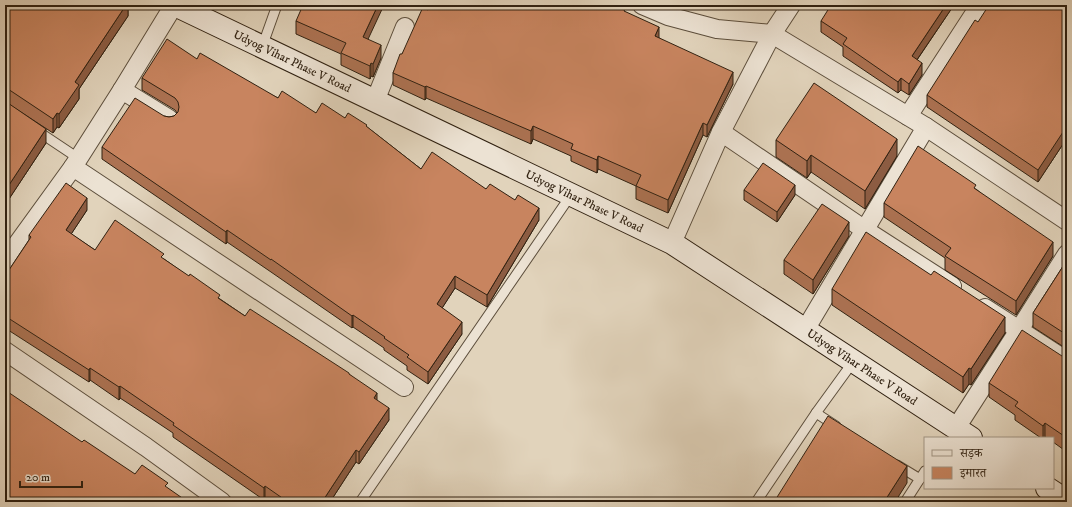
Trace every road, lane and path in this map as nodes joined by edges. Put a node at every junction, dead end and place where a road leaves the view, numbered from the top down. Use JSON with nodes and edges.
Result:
{"nodes":[{"id":1,"x":175,"y":5,"type":"edge"},
{"id":2,"x":277,"y":5,"type":"edge"},
{"id":3,"x":642,"y":5,"type":"edge"},
{"id":4,"x":791,"y":5,"type":"edge"},
{"id":5,"x":980,"y":5,"type":"edge"},
{"id":6,"x":405,"y":27,"type":"dead end"},
{"id":7,"x":772,"y":34,"type":"junction"},
{"id":8,"x":262,"y":47,"type":"junction"},
{"id":9,"x":122,"y":90,"type":"junction"},
{"id":10,"x":375,"y":100,"type":"junction"},
{"id":11,"x":908,"y":116,"type":"junction"},
{"id":12,"x":168,"y":119,"type":"edge"},
{"id":13,"x":30,"y":125,"type":"edge"},
{"id":14,"x":926,"y":127,"type":"junction"},
{"id":15,"x":721,"y":132,"type":"junction"},
{"id":16,"x":75,"y":163,"type":"junction"},
{"id":17,"x":572,"y":195,"type":"junction"},
{"id":18,"x":1065,"y":214,"type":"edge"},
{"id":19,"x":865,"y":230,"type":"junction"},
{"id":20,"x":672,"y":243,"type":"junction"},
{"id":21,"x":1067,"y":254,"type":"edge"},
{"id":22,"x":5,"y":261,"type":"edge"},
{"id":23,"x":805,"y":330,"type":"junction"},
{"id":24,"x":1019,"y":330,"type":"junction"},
{"id":25,"x":5,"y":351,"type":"edge"},
{"id":26,"x":1067,"y":361,"type":"edge"},
{"id":27,"x":853,"y":362,"type":"junction"},
{"id":28,"x":404,"y":387,"type":"dead end"},
{"id":29,"x":816,"y":413,"type":"junction"},
{"id":30,"x":842,"y":430,"type":"edge"},
{"id":31,"x":958,"y":435,"type":"edge"},
{"id":32,"x":887,"y":458,"type":"edge"},
{"id":33,"x":922,"y":475,"type":"edge"},
{"id":34,"x":1049,"y":489,"type":"edge"},
{"id":35,"x":1067,"y":501,"type":"edge"},
{"id":36,"x":222,"y":502,"type":"edge"},
{"id":37,"x":360,"y":502,"type":"edge"},
{"id":38,"x":756,"y":502,"type":"edge"},
{"id":39,"x":905,"y":502,"type":"edge"}],
"edges":[{"from":1,"to":8,"type":"street","name":"Udyog Vihar Phase V Road"},
{"from":1,"to":9,"type":"street"},
{"from":2,"to":8,"type":"lane"},
{"from":3,"to":7,"type":"street"},
{"from":4,"to":7,"type":"street"},
{"from":5,"to":11,"type":"street"},
{"from":6,"to":10,"type":"street"},
{"from":7,"to":11,"type":"street"},
{"from":7,"to":15,"type":"street"},
{"from":8,"to":10,"type":"street","name":"Udyog Vihar Phase V Road"},
{"from":9,"to":12,"type":"street"},
{"from":9,"to":16,"type":"street"},
{"from":10,"to":17,"type":"street","name":"Udyog Vihar Phase V Road"},
{"from":11,"to":14,"type":"street"},
{"from":13,"to":16,"type":"lane"},
{"from":14,"to":18,"type":"street"},
{"from":14,"to":19,"type":"street"},
{"from":15,"to":19,"type":"street"},
{"from":15,"to":20,"type":"street"},
{"from":16,"to":22,"type":"street"},
{"from":16,"to":28,"type":"street"},
{"from":17,"to":20,"type":"street","name":"Udyog Vihar Phase V Road"},
{"from":17,"to":37,"type":"lane"},
{"from":19,"to":23,"type":"street"},
{"from":19,"to":24,"type":"street"},
{"from":20,"to":23,"type":"street","name":"Udyog Vihar Phase V Road"},
{"from":21,"to":24,"type":"street"},
{"from":23,"to":27,"type":"street","name":"Udyog Vihar Phase V Road"},
{"from":24,"to":26,"type":"street"},
{"from":24,"to":31,"type":"street"},
{"from":25,"to":36,"type":"street"},
{"from":27,"to":29,"type":"lane"},
{"from":27,"to":31,"type":"street","name":"Udyog Vihar Phase V Road"},
{"from":29,"to":30,"type":"lane"},
{"from":29,"to":38,"type":"lane"},
{"from":32,"to":33,"type":"lane"},
{"from":33,"to":39,"type":"lane"},
{"from":34,"to":35,"type":"street"}]}
